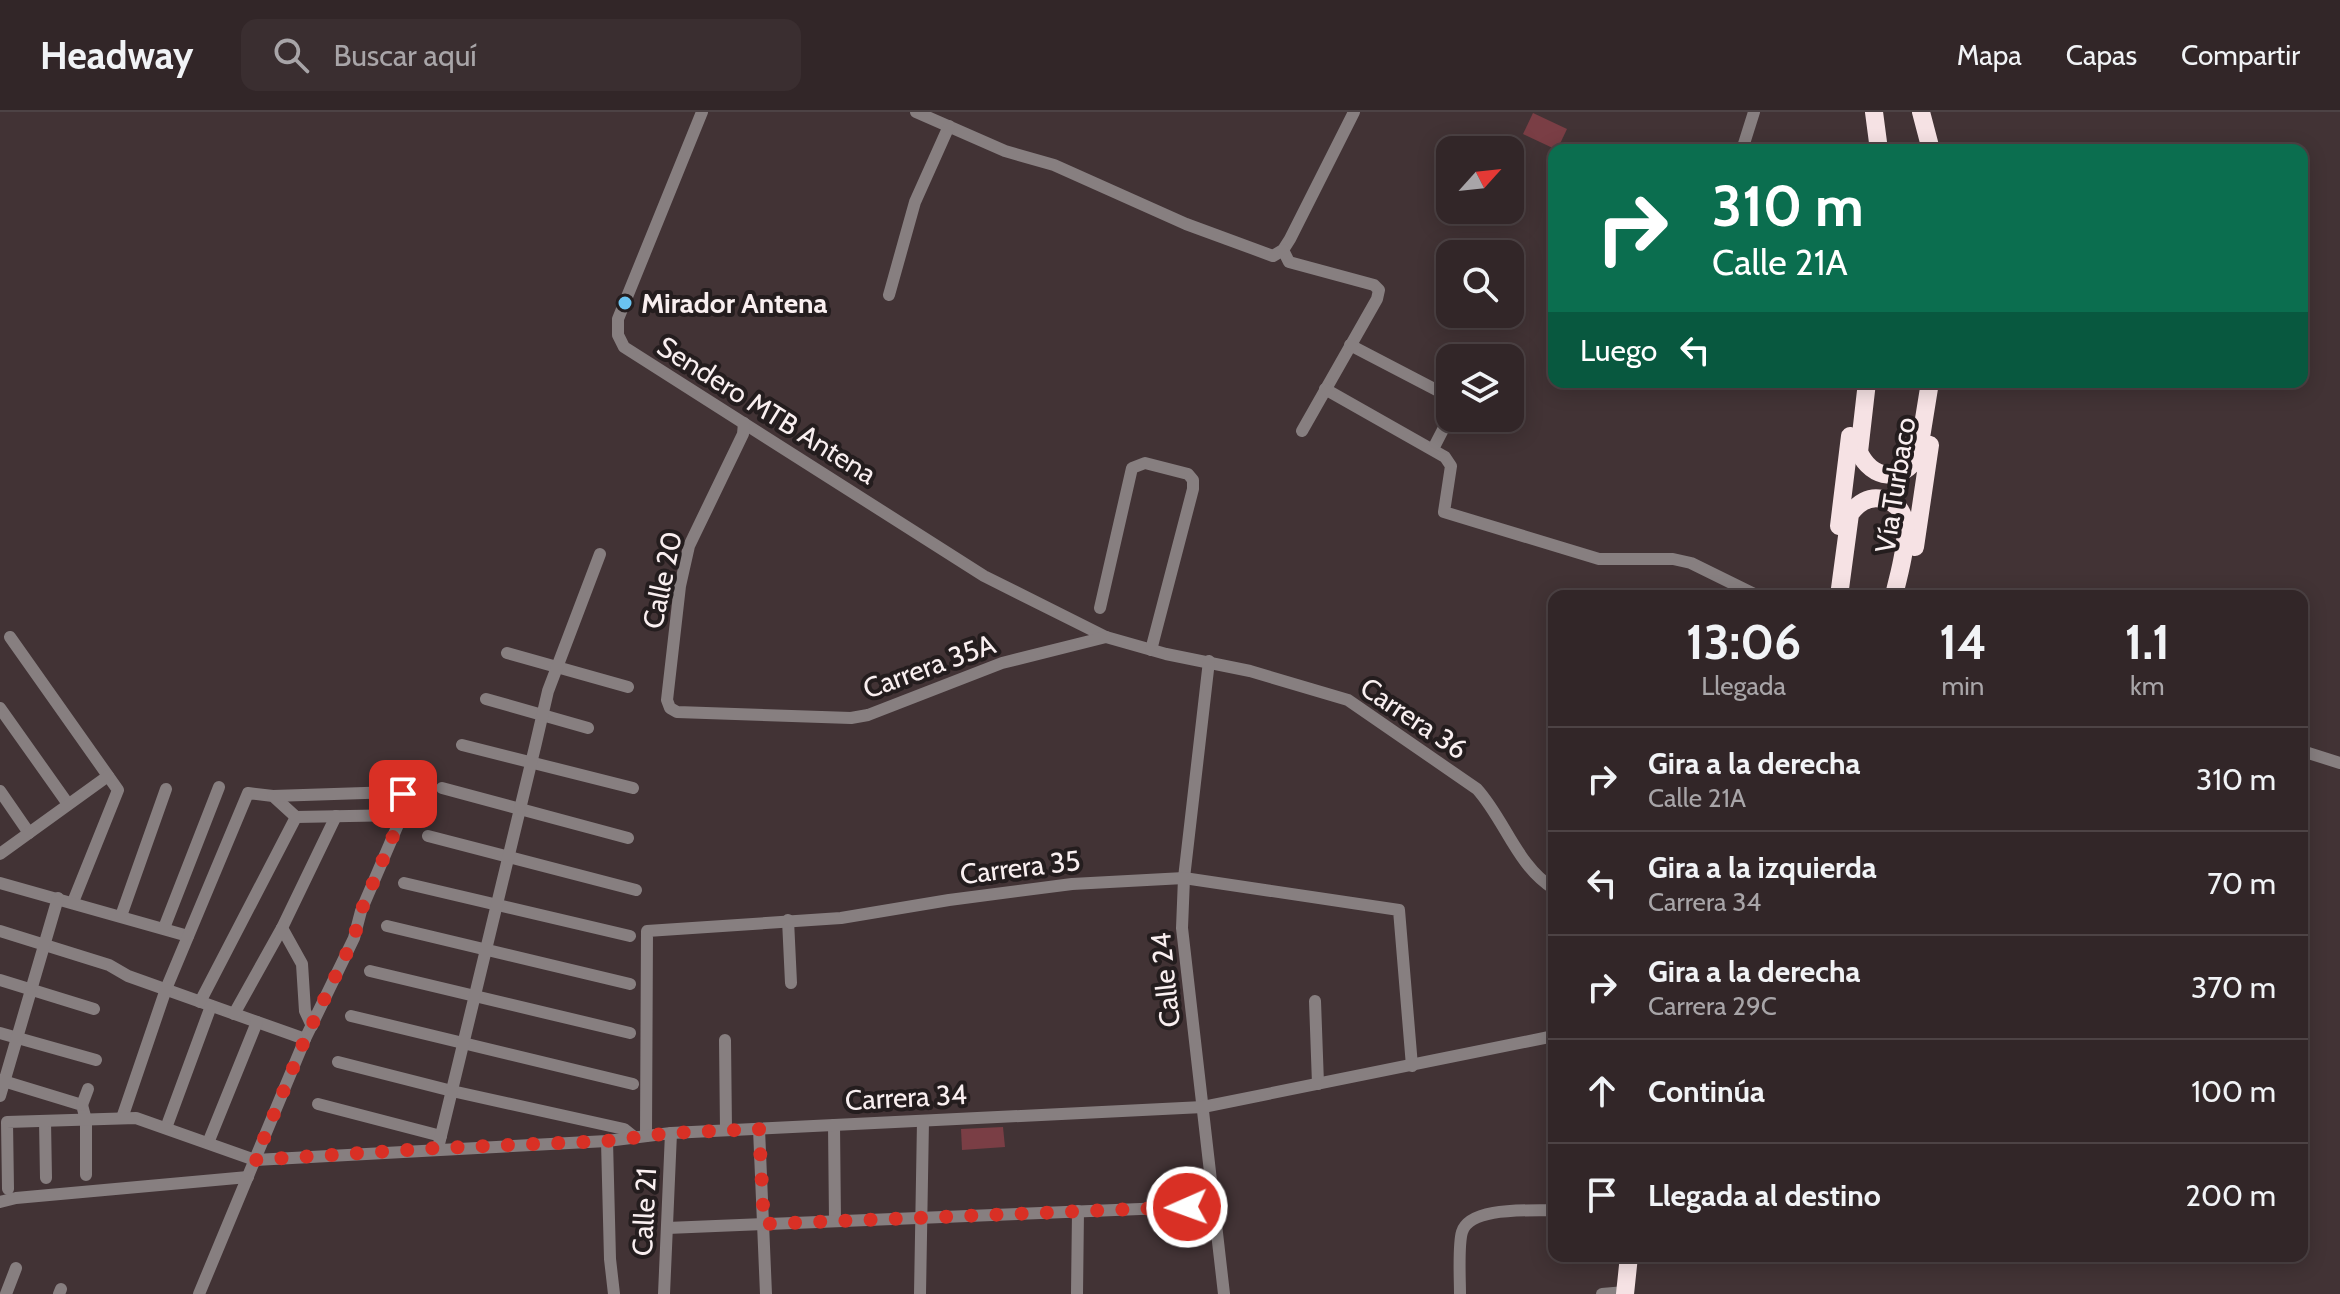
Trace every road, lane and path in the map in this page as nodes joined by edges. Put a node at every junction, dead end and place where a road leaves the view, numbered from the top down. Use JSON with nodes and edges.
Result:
{"nodes":[{"id":1,"x":702,"y":112,"type":"edge"},
{"id":2,"x":916,"y":112,"type":"edge"},
{"id":3,"x":1354,"y":112,"type":"edge"},
{"id":4,"x":1754,"y":112,"type":"edge"},
{"id":5,"x":1874,"y":112,"type":"edge"},
{"id":6,"x":1921,"y":112,"type":"edge"},
{"id":7,"x":949,"y":126,"type":"junction"},
{"id":8,"x":1744,"y":144,"type":"edge"},
{"id":9,"x":1878,"y":144,"type":"edge"},
{"id":10,"x":1929,"y":144,"type":"edge"},
{"id":11,"x":1283,"y":250,"type":"junction"},
{"id":12,"x":889,"y":295,"type":"dead end"},
{"id":13,"x":1350,"y":345,"type":"junction"},
{"id":14,"x":1857,"y":388,"type":"edge"},
{"id":15,"x":1866,"y":388,"type":"edge"},
{"id":16,"x":1929,"y":388,"type":"edge"},
{"id":17,"x":1938,"y":388,"type":"edge"},
{"id":18,"x":1325,"y":389,"type":"junction"},
{"id":19,"x":1436,"y":390,"type":"edge"},
{"id":20,"x":744,"y":423,"type":"junction"},
{"id":21,"x":1302,"y":431,"type":"dead end"},
{"id":22,"x":1442,"y":432,"type":"edge"},
{"id":23,"x":1433,"y":449,"type":"junction"},
{"id":24,"x":600,"y":554,"type":"dead end"},
{"id":25,"x":1746,"y":590,"type":"edge"},
{"id":26,"x":1832,"y":590,"type":"edge"},
{"id":27,"x":1840,"y":590,"type":"edge"},
{"id":28,"x":1895,"y":590,"type":"edge"},
{"id":29,"x":1905,"y":590,"type":"edge"},
{"id":30,"x":1100,"y":608,"type":"dead end"},
{"id":31,"x":10,"y":637,"type":"dead end"},
{"id":32,"x":1106,"y":637,"type":"junction"},
{"id":33,"x":1151,"y":650,"type":"junction"},
{"id":34,"x":507,"y":653,"type":"dead end"},
{"id":35,"x":1209,"y":661,"type":"junction"},
{"id":36,"x":558,"y":667,"type":"junction"},
{"id":37,"x":628,"y":687,"type":"dead end"},
{"id":38,"x":486,"y":699,"type":"dead end"},
{"id":39,"x":0,"y":708,"type":"edge"},
{"id":40,"x":670,"y":708,"type":"joint"},
{"id":41,"x":541,"y":715,"type":"junction"},
{"id":42,"x":588,"y":728,"type":"dead end"},
{"id":43,"x":462,"y":745,"type":"dead end"},
{"id":44,"x":2308,"y":753,"type":"edge"},
{"id":45,"x":531,"y":762,"type":"junction"},
{"id":46,"x":2340,"y":763,"type":"edge"},
{"id":47,"x":108,"y":776,"type":"junction"},
{"id":48,"x":219,"y":787,"type":"dead end"},
{"id":49,"x":442,"y":788,"type":"dead end"},
{"id":50,"x":633,"y":788,"type":"dead end"},
{"id":51,"x":166,"y":789,"type":"dead end"},
{"id":52,"x":0,"y":791,"type":"edge"},
{"id":53,"x":273,"y":796,"type":"junction"},
{"id":54,"x":68,"y":804,"type":"junction"},
{"id":55,"x":520,"y":809,"type":"junction"},
{"id":56,"x":403,"y":815,"type":"junction"},
{"id":57,"x":336,"y":816,"type":"junction"},
{"id":58,"x":296,"y":817,"type":"junction"},
{"id":59,"x":29,"y":833,"type":"junction"},
{"id":60,"x":428,"y":836,"type":"dead end"},
{"id":61,"x":628,"y":838,"type":"dead end"},
{"id":62,"x":0,"y":854,"type":"edge"},
{"id":63,"x":508,"y":856,"type":"junction"},
{"id":64,"x":1184,"y":878,"type":"junction"},
{"id":65,"x":0,"y":883,"type":"edge"},
{"id":66,"x":404,"y":883,"type":"dead end"},
{"id":67,"x":1548,"y":884,"type":"edge"},
{"id":68,"x":636,"y":890,"type":"dead end"},
{"id":69,"x":58,"y":898,"type":"junction"},
{"id":70,"x":73,"y":902,"type":"junction"},
{"id":71,"x":496,"y":904,"type":"junction"},
{"id":72,"x":121,"y":916,"type":"junction"},
{"id":73,"x":788,"y":920,"type":"junction"},
{"id":74,"x":387,"y":926,"type":"dead end"},
{"id":75,"x":164,"y":928,"type":"junction"},
{"id":76,"x":282,"y":928,"type":"junction"},
{"id":77,"x":0,"y":931,"type":"edge"},
{"id":78,"x":188,"y":936,"type":"junction"},
{"id":79,"x":630,"y":936,"type":"dead end"},
{"id":80,"x":44,"y":944,"type":"junction"},
{"id":81,"x":485,"y":949,"type":"junction"},
{"id":82,"x":370,"y":971,"type":"dead end"},
{"id":83,"x":0,"y":980,"type":"edge"},
{"id":84,"x":791,"y":983,"type":"dead end"},
{"id":85,"x":630,"y":984,"type":"dead end"},
{"id":86,"x":32,"y":989,"type":"junction"},
{"id":87,"x":166,"y":989,"type":"junction"},
{"id":88,"x":474,"y":996,"type":"junction"},
{"id":89,"x":1315,"y":1001,"type":"dead end"},
{"id":90,"x":206,"y":1004,"type":"junction"},
{"id":91,"x":94,"y":1009,"type":"dead end"},
{"id":92,"x":234,"y":1014,"type":"junction"},
{"id":93,"x":351,"y":1016,"type":"dead end"},
{"id":94,"x":257,"y":1022,"type":"junction"},
{"id":95,"x":312,"y":1026,"type":"junction"},
{"id":96,"x":0,"y":1033,"type":"edge"},
{"id":97,"x":630,"y":1033,"type":"dead end"},
{"id":98,"x":1548,"y":1037,"type":"edge"},
{"id":99,"x":17,"y":1038,"type":"junction"},
{"id":100,"x":305,"y":1039,"type":"junction"},
{"id":101,"x":725,"y":1040,"type":"dead end"},
{"id":102,"x":463,"y":1043,"type":"junction"},
{"id":103,"x":96,"y":1060,"type":"dead end"},
{"id":104,"x":338,"y":1062,"type":"dead end"},
{"id":105,"x":1412,"y":1066,"type":"junction"},
{"id":106,"x":2,"y":1081,"type":"edge"},
{"id":107,"x":633,"y":1084,"type":"dead end"},
{"id":108,"x":1318,"y":1084,"type":"junction"},
{"id":109,"x":88,"y":1089,"type":"dead end"},
{"id":110,"x":452,"y":1091,"type":"junction"},
{"id":111,"x":0,"y":1096,"type":"edge"},
{"id":112,"x":318,"y":1104,"type":"dead end"},
{"id":113,"x":82,"y":1105,"type":"junction"},
{"id":114,"x":1203,"y":1107,"type":"junction"},
{"id":115,"x":122,"y":1118,"type":"junction"},
{"id":116,"x":86,"y":1120,"type":"junction"},
{"id":117,"x":45,"y":1121,"type":"junction"},
{"id":118,"x":923,"y":1121,"type":"junction"},
{"id":119,"x":834,"y":1125,"type":"junction"},
{"id":120,"x":166,"y":1128,"type":"junction"},
{"id":121,"x":759,"y":1129,"type":"junction"},
{"id":122,"x":726,"y":1130,"type":"junction"},
{"id":123,"x":671,"y":1133,"type":"junction"},
{"id":124,"x":640,"y":1137,"type":"junction"},
{"id":125,"x":607,"y":1141,"type":"junction"},
{"id":126,"x":440,"y":1142,"type":"junction"},
{"id":127,"x":208,"y":1143,"type":"junction"},
{"id":128,"x":255,"y":1160,"type":"junction"},
{"id":129,"x":86,"y":1175,"type":"dead end"},
{"id":130,"x":248,"y":1177,"type":"junction"},
{"id":131,"x":46,"y":1178,"type":"dead end"},
{"id":132,"x":8,"y":1189,"type":"dead end"},
{"id":133,"x":0,"y":1202,"type":"edge"},
{"id":134,"x":1215,"y":1206,"type":"junction"},
{"id":135,"x":1548,"y":1210,"type":"edge"},
{"id":136,"x":1078,"y":1211,"type":"junction"},
{"id":137,"x":922,"y":1217,"type":"junction"},
{"id":138,"x":835,"y":1221,"type":"junction"},
{"id":139,"x":764,"y":1224,"type":"junction"},
{"id":140,"x":667,"y":1228,"type":"junction"},
{"id":141,"x":1629,"y":1262,"type":"edge"},
{"id":142,"x":1639,"y":1262,"type":"edge"},
{"id":143,"x":16,"y":1268,"type":"dead end"},
{"id":144,"x":4,"y":1291,"type":"edge"},
{"id":145,"x":1629,"y":1293,"type":"edge"},
{"id":146,"x":199,"y":1294,"type":"edge"},
{"id":147,"x":614,"y":1294,"type":"edge"},
{"id":148,"x":664,"y":1294,"type":"edge"},
{"id":149,"x":766,"y":1294,"type":"edge"},
{"id":150,"x":920,"y":1294,"type":"edge"},
{"id":151,"x":1077,"y":1294,"type":"edge"},
{"id":152,"x":1224,"y":1294,"type":"edge"},
{"id":153,"x":1460,"y":1294,"type":"edge"},
{"id":154,"x":1602,"y":1294,"type":"edge"}],
"edges":[{"from":1,"to":20,"type":"street","name":"Sendero MTB Antena"},
{"from":2,"to":7,"type":"street"},
{"from":3,"to":11,"type":"street"},
{"from":4,"to":8,"type":"street"},
{"from":5,"to":9,"type":"highway"},
{"from":6,"to":10,"type":"highway"},
{"from":7,"to":11,"type":"street"},
{"from":7,"to":12,"type":"street"},
{"from":11,"to":13,"type":"street"},
{"from":13,"to":18,"type":"street"},
{"from":13,"to":19,"type":"street"},
{"from":14,"to":26,"type":"highway","name":"Vía Turbaco"},
{"from":15,"to":16,"type":"highway"},
{"from":17,"to":29,"type":"highway","name":"Vía Turbaco"},
{"from":18,"to":21,"type":"street"},
{"from":18,"to":23,"type":"street"},
{"from":20,"to":32,"type":"street","name":"Sendero MTB Antena"},
{"from":20,"to":40,"type":"street","name":"Calle 20"},
{"from":22,"to":23,"type":"street"},
{"from":23,"to":25,"type":"street"},
{"from":24,"to":36,"type":"street"},
{"from":27,"to":28,"type":"highway"},
{"from":30,"to":33,"type":"street"},
{"from":31,"to":47,"type":"street"},
{"from":32,"to":33,"type":"street","name":"Carrera 36"},
{"from":32,"to":40,"type":"street","name":"Carrera 35A"},
{"from":33,"to":35,"type":"street","name":"Carrera 36"},
{"from":34,"to":36,"type":"street"},
{"from":35,"to":64,"type":"street","name":"Calle 24"},
{"from":35,"to":67,"type":"street","name":"Carrera 36"},
{"from":36,"to":37,"type":"street"},
{"from":36,"to":41,"type":"street"},
{"from":38,"to":41,"type":"street"},
{"from":39,"to":54,"type":"street"},
{"from":41,"to":42,"type":"street"},
{"from":41,"to":45,"type":"street"},
{"from":43,"to":45,"type":"street"},
{"from":44,"to":46,"type":"street"},
{"from":45,"to":50,"type":"street"},
{"from":45,"to":55,"type":"street"},
{"from":47,"to":54,"type":"street"},
{"from":47,"to":70,"type":"street"},
{"from":48,"to":75,"type":"street"},
{"from":49,"to":55,"type":"street"},
{"from":51,"to":72,"type":"street"},
{"from":52,"to":59,"type":"street"},
{"from":53,"to":56,"type":"street"},
{"from":53,"to":58,"type":"street"},
{"from":53,"to":78,"type":"street"},
{"from":54,"to":59,"type":"street"},
{"from":55,"to":61,"type":"street"},
{"from":55,"to":63,"type":"street"},
{"from":56,"to":57,"type":"street"},
{"from":56,"to":95,"type":"street"},
{"from":57,"to":58,"type":"street"},
{"from":57,"to":76,"type":"street"},
{"from":58,"to":90,"type":"street"},
{"from":59,"to":62,"type":"street"},
{"from":60,"to":63,"type":"street"},
{"from":63,"to":68,"type":"street"},
{"from":63,"to":71,"type":"street"},
{"from":64,"to":73,"type":"street","name":"Carrera 35"},
{"from":64,"to":105,"type":"street","name":"Carrera 35"},
{"from":64,"to":114,"type":"street","name":"Calle 24"},
{"from":65,"to":69,"type":"street"},
{"from":66,"to":71,"type":"street"},
{"from":69,"to":70,"type":"street"},
{"from":69,"to":80,"type":"street"},
{"from":70,"to":72,"type":"street"},
{"from":71,"to":79,"type":"street"},
{"from":71,"to":81,"type":"street"},
{"from":72,"to":75,"type":"street"},
{"from":73,"to":84,"type":"street"},
{"from":73,"to":124,"type":"street","name":"Carrera 35"},
{"from":74,"to":81,"type":"street"},
{"from":75,"to":78,"type":"street"},
{"from":76,"to":92,"type":"street"},
{"from":76,"to":95,"type":"street"},
{"from":77,"to":80,"type":"street"},
{"from":78,"to":87,"type":"street"},
{"from":80,"to":86,"type":"street"},
{"from":80,"to":87,"type":"street"},
{"from":81,"to":85,"type":"street"},
{"from":81,"to":88,"type":"street"},
{"from":82,"to":88,"type":"street"},
{"from":83,"to":86,"type":"street"},
{"from":86,"to":91,"type":"street"},
{"from":86,"to":99,"type":"street"},
{"from":87,"to":90,"type":"street"},
{"from":87,"to":115,"type":"street"},
{"from":88,"to":97,"type":"street"},
{"from":88,"to":102,"type":"street"},
{"from":89,"to":108,"type":"street"},
{"from":90,"to":92,"type":"street"},
{"from":90,"to":120,"type":"street"},
{"from":92,"to":94,"type":"street"},
{"from":93,"to":102,"type":"street"},
{"from":94,"to":100,"type":"street"},
{"from":94,"to":127,"type":"street"},
{"from":95,"to":100,"type":"street"},
{"from":96,"to":99,"type":"street"},
{"from":98,"to":105,"type":"street","name":"Carrera 34"},
{"from":99,"to":103,"type":"street"},
{"from":99,"to":106,"type":"street"},
{"from":100,"to":128,"type":"street"},
{"from":101,"to":122,"type":"street"},
{"from":102,"to":107,"type":"street"},
{"from":102,"to":110,"type":"street"},
{"from":104,"to":110,"type":"street"},
{"from":105,"to":108,"type":"street","name":"Carrera 34"},
{"from":106,"to":111,"type":"street"},
{"from":106,"to":113,"type":"street"},
{"from":108,"to":114,"type":"street","name":"Carrera 34"},
{"from":109,"to":113,"type":"street"},
{"from":110,"to":124,"type":"street"},
{"from":110,"to":126,"type":"street"},
{"from":112,"to":126,"type":"street"},
{"from":113,"to":116,"type":"street"},
{"from":114,"to":118,"type":"street","name":"Carrera 34"},
{"from":114,"to":134,"type":"street","name":"Calle 24"},
{"from":115,"to":116,"type":"street"},
{"from":115,"to":120,"type":"street"},
{"from":116,"to":117,"type":"street"},
{"from":116,"to":129,"type":"street"},
{"from":117,"to":131,"type":"street"},
{"from":117,"to":132,"type":"street"},
{"from":118,"to":119,"type":"street","name":"Carrera 34"},
{"from":118,"to":137,"type":"street"},
{"from":119,"to":121,"type":"street","name":"Carrera 34"},
{"from":119,"to":138,"type":"street"},
{"from":120,"to":127,"type":"street"},
{"from":121,"to":122,"type":"street","name":"Carrera 34"},
{"from":121,"to":139,"type":"street"},
{"from":122,"to":123,"type":"street","name":"Carrera 34"},
{"from":123,"to":124,"type":"street","name":"Carrera 34"},
{"from":123,"to":140,"type":"street","name":"Calle 21"},
{"from":124,"to":125,"type":"street","name":"Carrera 34"},
{"from":125,"to":126,"type":"street","name":"Carrera 34"},
{"from":125,"to":147,"type":"street"},
{"from":126,"to":128,"type":"street","name":"Carrera 34"},
{"from":127,"to":128,"type":"street"},
{"from":128,"to":130,"type":"street"},
{"from":130,"to":133,"type":"street"},
{"from":130,"to":146,"type":"street"},
{"from":134,"to":136,"type":"street"},
{"from":134,"to":152,"type":"street","name":"Calle 24"},
{"from":135,"to":153,"type":"street"},
{"from":136,"to":137,"type":"street"},
{"from":136,"to":151,"type":"street"},
{"from":137,"to":138,"type":"street"},
{"from":137,"to":150,"type":"street"},
{"from":138,"to":139,"type":"street"},
{"from":139,"to":140,"type":"street"},
{"from":139,"to":149,"type":"street"},
{"from":140,"to":148,"type":"street","name":"Calle 21"},
{"from":141,"to":145,"type":"highway"},
{"from":142,"to":145,"type":"highway"},
{"from":143,"to":144,"type":"street"},
{"from":145,"to":154,"type":"street"}]}
